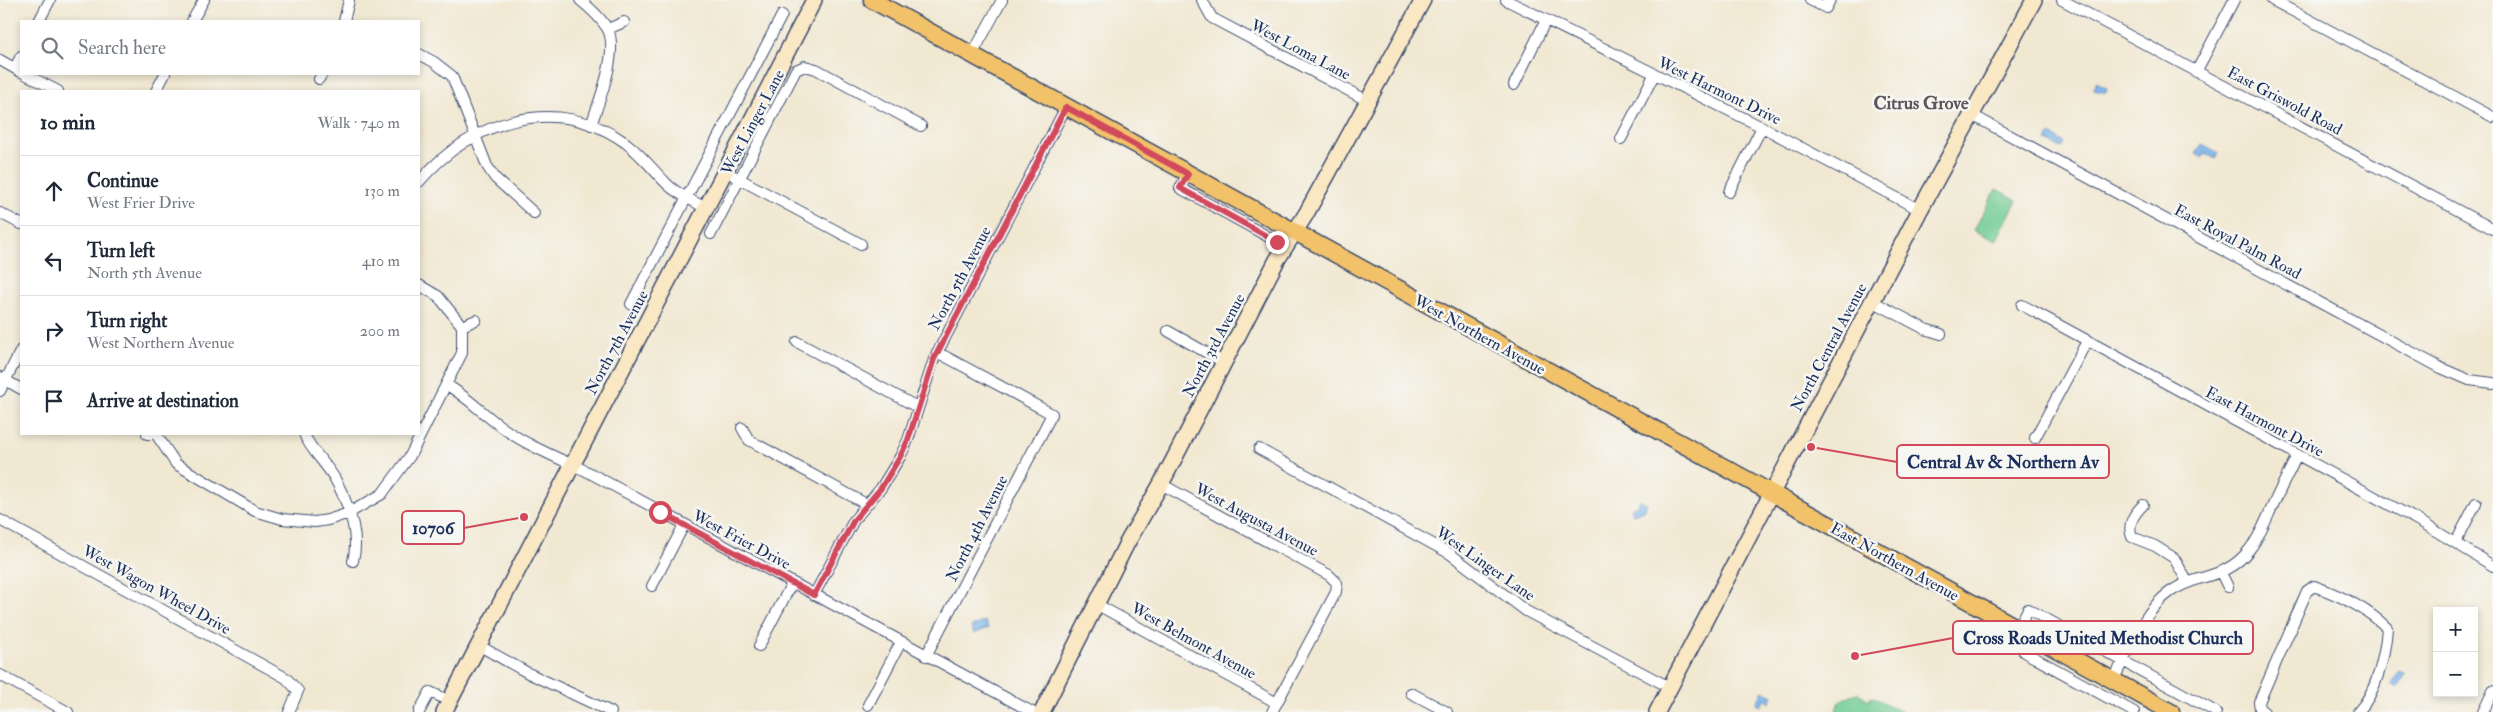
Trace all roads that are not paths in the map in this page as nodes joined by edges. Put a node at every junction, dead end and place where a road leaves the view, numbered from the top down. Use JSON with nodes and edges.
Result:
{"nodes":[{"id":1,"x":50,"y":0,"type":"edge"},
{"id":2,"x":204,"y":0,"type":"edge"},
{"id":3,"x":348,"y":0,"type":"edge"},
{"id":4,"x":580,"y":0,"type":"edge"},
{"id":5,"x":814,"y":0,"type":"edge"},
{"id":6,"x":872,"y":0,"type":"edge"},
{"id":7,"x":1002,"y":0,"type":"edge"},
{"id":8,"x":1202,"y":0,"type":"edge"},
{"id":9,"x":1423,"y":0,"type":"edge"},
{"id":10,"x":1506,"y":0,"type":"edge"},
{"id":11,"x":1810,"y":0,"type":"edge"},
{"id":12,"x":2034,"y":0,"type":"edge"},
{"id":13,"x":2062,"y":0,"type":"edge"},
{"id":14,"x":2234,"y":0,"type":"edge"},
{"id":15,"x":2272,"y":0,"type":"edge"},
{"id":16,"x":1828,"y":4,"type":"edge"},
{"id":17,"x":782,"y":15,"type":"dead end"},
{"id":18,"x":40,"y":20,"type":"edge"},
{"id":19,"x":193,"y":20,"type":"edge"},
{"id":20,"x":344,"y":20,"type":"edge"},
{"id":21,"x":1546,"y":20,"type":"junction"},
{"id":22,"x":624,"y":22,"type":"dead end"},
{"id":23,"x":608,"y":29,"type":"junction"},
{"id":24,"x":420,"y":55,"type":"edge"},
{"id":25,"x":972,"y":55,"type":"junction"},
{"id":26,"x":0,"y":60,"type":"edge"},
{"id":27,"x":18,"y":70,"type":"edge"},
{"id":28,"x":2196,"y":72,"type":"junction"},
{"id":29,"x":1654,"y":74,"type":"junction"},
{"id":30,"x":27,"y":75,"type":"edge"},
{"id":31,"x":164,"y":75,"type":"edge"},
{"id":32,"x":1514,"y":85,"type":"dead end"},
{"id":33,"x":56,"y":90,"type":"edge"},
{"id":34,"x":157,"y":90,"type":"edge"},
{"id":35,"x":1368,"y":102,"type":"junction"},
{"id":36,"x":1066,"y":107,"type":"junction"},
{"id":37,"x":1972,"y":115,"type":"junction"},
{"id":38,"x":2493,"y":117,"type":"edge"},
{"id":39,"x":591,"y":125,"type":"junction"},
{"id":40,"x":921,"y":126,"type":"dead end"},
{"id":41,"x":1762,"y":127,"type":"junction"},
{"id":42,"x":475,"y":136,"type":"junction"},
{"id":43,"x":1621,"y":139,"type":"dead end"},
{"id":44,"x":725,"y":171,"type":"junction"},
{"id":45,"x":1188,"y":174,"type":"junction"},
{"id":46,"x":739,"y":179,"type":"junction"},
{"id":47,"x":420,"y":181,"type":"edge"},
{"id":48,"x":1729,"y":192,"type":"dead end"},
{"id":49,"x":686,"y":198,"type":"junction"},
{"id":50,"x":706,"y":208,"type":"junction"},
{"id":51,"x":1920,"y":210,"type":"junction"},
{"id":52,"x":0,"y":213,"type":"edge"},
{"id":53,"x":534,"y":213,"type":"dead end"},
{"id":54,"x":20,"y":223,"type":"edge"},
{"id":55,"x":2493,"y":229,"type":"edge"},
{"id":56,"x":1295,"y":232,"type":"junction"},
{"id":57,"x":711,"y":234,"type":"dead end"},
{"id":58,"x":861,"y":244,"type":"dead end"},
{"id":59,"x":1285,"y":246,"type":"junction"},
{"id":60,"x":420,"y":286,"type":"edge"},
{"id":61,"x":1872,"y":301,"type":"junction"},
{"id":62,"x":631,"y":304,"type":"dead end"},
{"id":63,"x":2022,"y":305,"type":"dead end"},
{"id":64,"x":476,"y":320,"type":"dead end"},
{"id":65,"x":462,"y":326,"type":"junction"},
{"id":66,"x":1168,"y":331,"type":"dead end"},
{"id":67,"x":1941,"y":334,"type":"dead end"},
{"id":68,"x":2087,"y":341,"type":"junction"},
{"id":69,"x":797,"y":342,"type":"dead end"},
{"id":70,"x":20,"y":352,"type":"edge"},
{"id":71,"x":937,"y":352,"type":"junction"},
{"id":72,"x":1223,"y":362,"type":"junction"},
{"id":73,"x":3,"y":379,"type":"edge"},
{"id":74,"x":2493,"y":383,"type":"edge"},
{"id":75,"x":447,"y":385,"type":"junction"},
{"id":76,"x":20,"y":388,"type":"edge"},
{"id":77,"x":0,"y":391,"type":"edge"},
{"id":78,"x":916,"y":407,"type":"junction"},
{"id":79,"x":742,"y":428,"type":"dead end"},
{"id":80,"x":157,"y":435,"type":"edge"},
{"id":81,"x":305,"y":435,"type":"edge"},
{"id":82,"x":2035,"y":438,"type":"dead end"},
{"id":83,"x":1259,"y":449,"type":"dead end"},
{"id":84,"x":2297,"y":455,"type":"junction"},
{"id":85,"x":572,"y":464,"type":"junction"},
{"id":86,"x":1161,"y":484,"type":"junction"},
{"id":87,"x":1772,"y":494,"type":"junction"},
{"id":88,"x":2476,"y":503,"type":"dead end"},
{"id":89,"x":866,"y":504,"type":"junction"},
{"id":90,"x":2143,"y":505,"type":"dead end"},
{"id":91,"x":349,"y":513,"type":"junction"},
{"id":92,"x":0,"y":520,"type":"edge"},
{"id":93,"x":684,"y":525,"type":"junction"},
{"id":94,"x":2456,"y":542,"type":"junction"},
{"id":95,"x":353,"y":561,"type":"dead end"},
{"id":96,"x":2493,"y":566,"type":"edge"},
{"id":97,"x":2221,"y":573,"type":"junction"},
{"id":98,"x":2188,"y":583,"type":"junction"},
{"id":99,"x":792,"y":584,"type":"junction"},
{"id":100,"x":652,"y":586,"type":"dead end"},
{"id":101,"x":2228,"y":588,"type":"dead end"},
{"id":102,"x":814,"y":595,"type":"junction"},
{"id":103,"x":1096,"y":604,"type":"junction"},
{"id":104,"x":2023,"y":632,"type":"junction"},
{"id":105,"x":901,"y":642,"type":"junction"},
{"id":106,"x":478,"y":645,"type":"junction"},
{"id":107,"x":759,"y":646,"type":"dead end"},
{"id":108,"x":926,"y":656,"type":"junction"},
{"id":109,"x":2124,"y":661,"type":"junction"},
{"id":110,"x":0,"y":675,"type":"edge"},
{"id":111,"x":2113,"y":681,"type":"junction"},
{"id":112,"x":1669,"y":687,"type":"junction"},
{"id":113,"x":2493,"y":691,"type":"edge"},
{"id":114,"x":1411,"y":693,"type":"dead end"},
{"id":115,"x":868,"y":705,"type":"dead end"},
{"id":116,"x":447,"y":706,"type":"edge"},
{"id":117,"x":1275,"y":708,"type":"edge"},
{"id":118,"x":68,"y":712,"type":"edge"},
{"id":119,"x":289,"y":712,"type":"edge"},
{"id":120,"x":419,"y":712,"type":"edge"},
{"id":121,"x":611,"y":712,"type":"edge"},
{"id":122,"x":1032,"y":712,"type":"edge"},
{"id":123,"x":1042,"y":712,"type":"edge"},
{"id":124,"x":1447,"y":712,"type":"edge"},
{"id":125,"x":1656,"y":712,"type":"edge"},
{"id":126,"x":2134,"y":712,"type":"edge"},
{"id":127,"x":2171,"y":712,"type":"edge"},
{"id":128,"x":2216,"y":712,"type":"edge"},
{"id":129,"x":2264,"y":712,"type":"edge"},
{"id":130,"x":2358,"y":712,"type":"edge"},
{"id":131,"x":2484,"y":712,"type":"edge"}],
"edges":[{"from":1,"to":18,"type":"street"},
{"from":2,"to":19,"type":"street"},
{"from":3,"to":20,"type":"street"},
{"from":4,"to":23,"type":"street"},
{"from":5,"to":44,"type":"main road","name":"North 7th Avenue"},
{"from":6,"to":25,"type":"main road","name":"West Northern Avenue"},
{"from":7,"to":25,"type":"street"},
{"from":8,"to":35,"type":"street","name":"West Loma Lane"},
{"from":9,"to":35,"type":"main road","name":"North 3rd Avenue"},
{"from":10,"to":21,"type":"street","name":"West Harmont Drive"},
{"from":11,"to":16,"type":"street"},
{"from":12,"to":37,"type":"main road","name":"North Central Avenue"},
{"from":13,"to":28,"type":"street","name":"East Griswold Road"},
{"from":14,"to":28,"type":"street"},
{"from":15,"to":38,"type":"street"},
{"from":17,"to":49,"type":"street","name":"North 7th Avenue"},
{"from":21,"to":29,"type":"street","name":"West Harmont Drive"},
{"from":21,"to":32,"type":"street"},
{"from":22,"to":23,"type":"street"},
{"from":23,"to":39,"type":"street"},
{"from":24,"to":42,"type":"street"},
{"from":25,"to":36,"type":"main road","name":"West Northern Avenue"},
{"from":26,"to":27,"type":"street"},
{"from":28,"to":55,"type":"street","name":"East Griswold Road"},
{"from":29,"to":41,"type":"street","name":"West Harmont Drive"},
{"from":29,"to":43,"type":"street"},
{"from":30,"to":33,"type":"street"},
{"from":31,"to":34,"type":"street"},
{"from":35,"to":56,"type":"main road","name":"North 3rd Avenue"},
{"from":36,"to":45,"type":"main road","name":"West Northern Avenue"},
{"from":36,"to":71,"type":"street","name":"North 5th Avenue"},
{"from":37,"to":51,"type":"main road","name":"North Central Avenue"},
{"from":37,"to":74,"type":"street","name":"East Royal Palm Road"},
{"from":39,"to":42,"type":"street"},
{"from":39,"to":49,"type":"street"},
{"from":40,"to":46,"type":"street","name":"West Linger Lane"},
{"from":41,"to":48,"type":"street"},
{"from":41,"to":51,"type":"street","name":"West Harmont Drive"},
{"from":42,"to":47,"type":"street"},
{"from":42,"to":53,"type":"street"},
{"from":44,"to":46,"type":"street"},
{"from":44,"to":50,"type":"main road","name":"North 7th Avenue"},
{"from":45,"to":56,"type":"main road","name":"West Northern Avenue"},
{"from":45,"to":59,"type":"street"},
{"from":46,"to":57,"type":"street","name":"West Linger Lane"},
{"from":46,"to":58,"type":"street"},
{"from":49,"to":50,"type":"street"},
{"from":49,"to":62,"type":"street","name":"North 7th Avenue"},
{"from":50,"to":85,"type":"main road","name":"North 7th Avenue"},
{"from":51,"to":61,"type":"main road","name":"North Central Avenue"},
{"from":52,"to":54,"type":"street"},
{"from":56,"to":59,"type":"main road","name":"North 3rd Avenue"},
{"from":56,"to":87,"type":"main road","name":"West Northern Avenue"},
{"from":59,"to":72,"type":"main road","name":"North 3rd Avenue"},
{"from":60,"to":65,"type":"street"},
{"from":61,"to":67,"type":"street"},
{"from":61,"to":87,"type":"main road","name":"North Central Avenue"},
{"from":63,"to":68,"type":"street","name":"East Harmont Drive"},
{"from":64,"to":65,"type":"street"},
{"from":65,"to":75,"type":"street"},
{"from":66,"to":72,"type":"street"},
{"from":68,"to":82,"type":"street"},
{"from":68,"to":84,"type":"street","name":"East Harmont Drive"},
{"from":69,"to":78,"type":"street"},
{"from":70,"to":73,"type":"street"},
{"from":71,"to":78,"type":"street","name":"North 5th Avenue"},
{"from":71,"to":108,"type":"street","name":"North 4th Avenue"},
{"from":72,"to":86,"type":"main road","name":"North 3rd Avenue"},
{"from":73,"to":76,"type":"street"},
{"from":73,"to":77,"type":"street"},
{"from":75,"to":85,"type":"street","name":"West Frier Drive"},
{"from":75,"to":91,"type":"street"},
{"from":78,"to":89,"type":"street","name":"North 5th Avenue"},
{"from":79,"to":89,"type":"street"},
{"from":80,"to":91,"type":"street"},
{"from":81,"to":91,"type":"street"},
{"from":83,"to":112,"type":"street","name":"West Linger Lane"},
{"from":84,"to":94,"type":"street","name":"East Harmont Drive"},
{"from":84,"to":97,"type":"street"},
{"from":85,"to":93,"type":"street","name":"West Frier Drive"},
{"from":85,"to":106,"type":"main road","name":"North 7th Avenue"},
{"from":86,"to":103,"type":"main road","name":"North 3rd Avenue"},
{"from":86,"to":117,"type":"street","name":"West Augusta Avenue"},
{"from":87,"to":104,"type":"main road","name":"East Northern Avenue"},
{"from":87,"to":112,"type":"main road","name":"North Central Avenue"},
{"from":88,"to":94,"type":"street"},
{"from":89,"to":102,"type":"street","name":"North 5th Avenue"},
{"from":90,"to":98,"type":"street"},
{"from":91,"to":95,"type":"street"},
{"from":92,"to":119,"type":"street","name":"West Wagon Wheel Drive"},
{"from":93,"to":99,"type":"street","name":"West Frier Drive"},
{"from":93,"to":100,"type":"street"},
{"from":94,"to":96,"type":"street","name":"East Harmont Drive"},
{"from":97,"to":98,"type":"street"},
{"from":97,"to":101,"type":"street"},
{"from":98,"to":109,"type":"street"},
{"from":99,"to":102,"type":"street","name":"West Frier Drive"},
{"from":99,"to":107,"type":"street"},
{"from":102,"to":105,"type":"street","name":"West Frier Drive"},
{"from":103,"to":117,"type":"street","name":"West Belmont Avenue"},
{"from":103,"to":123,"type":"main road","name":"North 3rd Avenue"},
{"from":104,"to":109,"type":"street"},
{"from":104,"to":111,"type":"main road","name":"East Northern Avenue"},
{"from":104,"to":126,"type":"street"},
{"from":105,"to":108,"type":"street","name":"West Frier Drive"},
{"from":105,"to":115,"type":"street"},
{"from":106,"to":116,"type":"main road","name":"North 7th Avenue"},
{"from":106,"to":121,"type":"street"},
{"from":108,"to":122,"type":"street","name":"West Frier Drive"},
{"from":109,"to":111,"type":"street"},
{"from":109,"to":128,"type":"street"},
{"from":110,"to":118,"type":"street"},
{"from":111,"to":127,"type":"main road","name":"East Northern Avenue"},
{"from":112,"to":125,"type":"main road","name":"North Central Avenue"},
{"from":113,"to":131,"type":"street"},
{"from":114,"to":124,"type":"street"},
{"from":116,"to":120,"type":"street","name":"North 7th Avenue"},
{"from":129,"to":130,"type":"street"}]}
